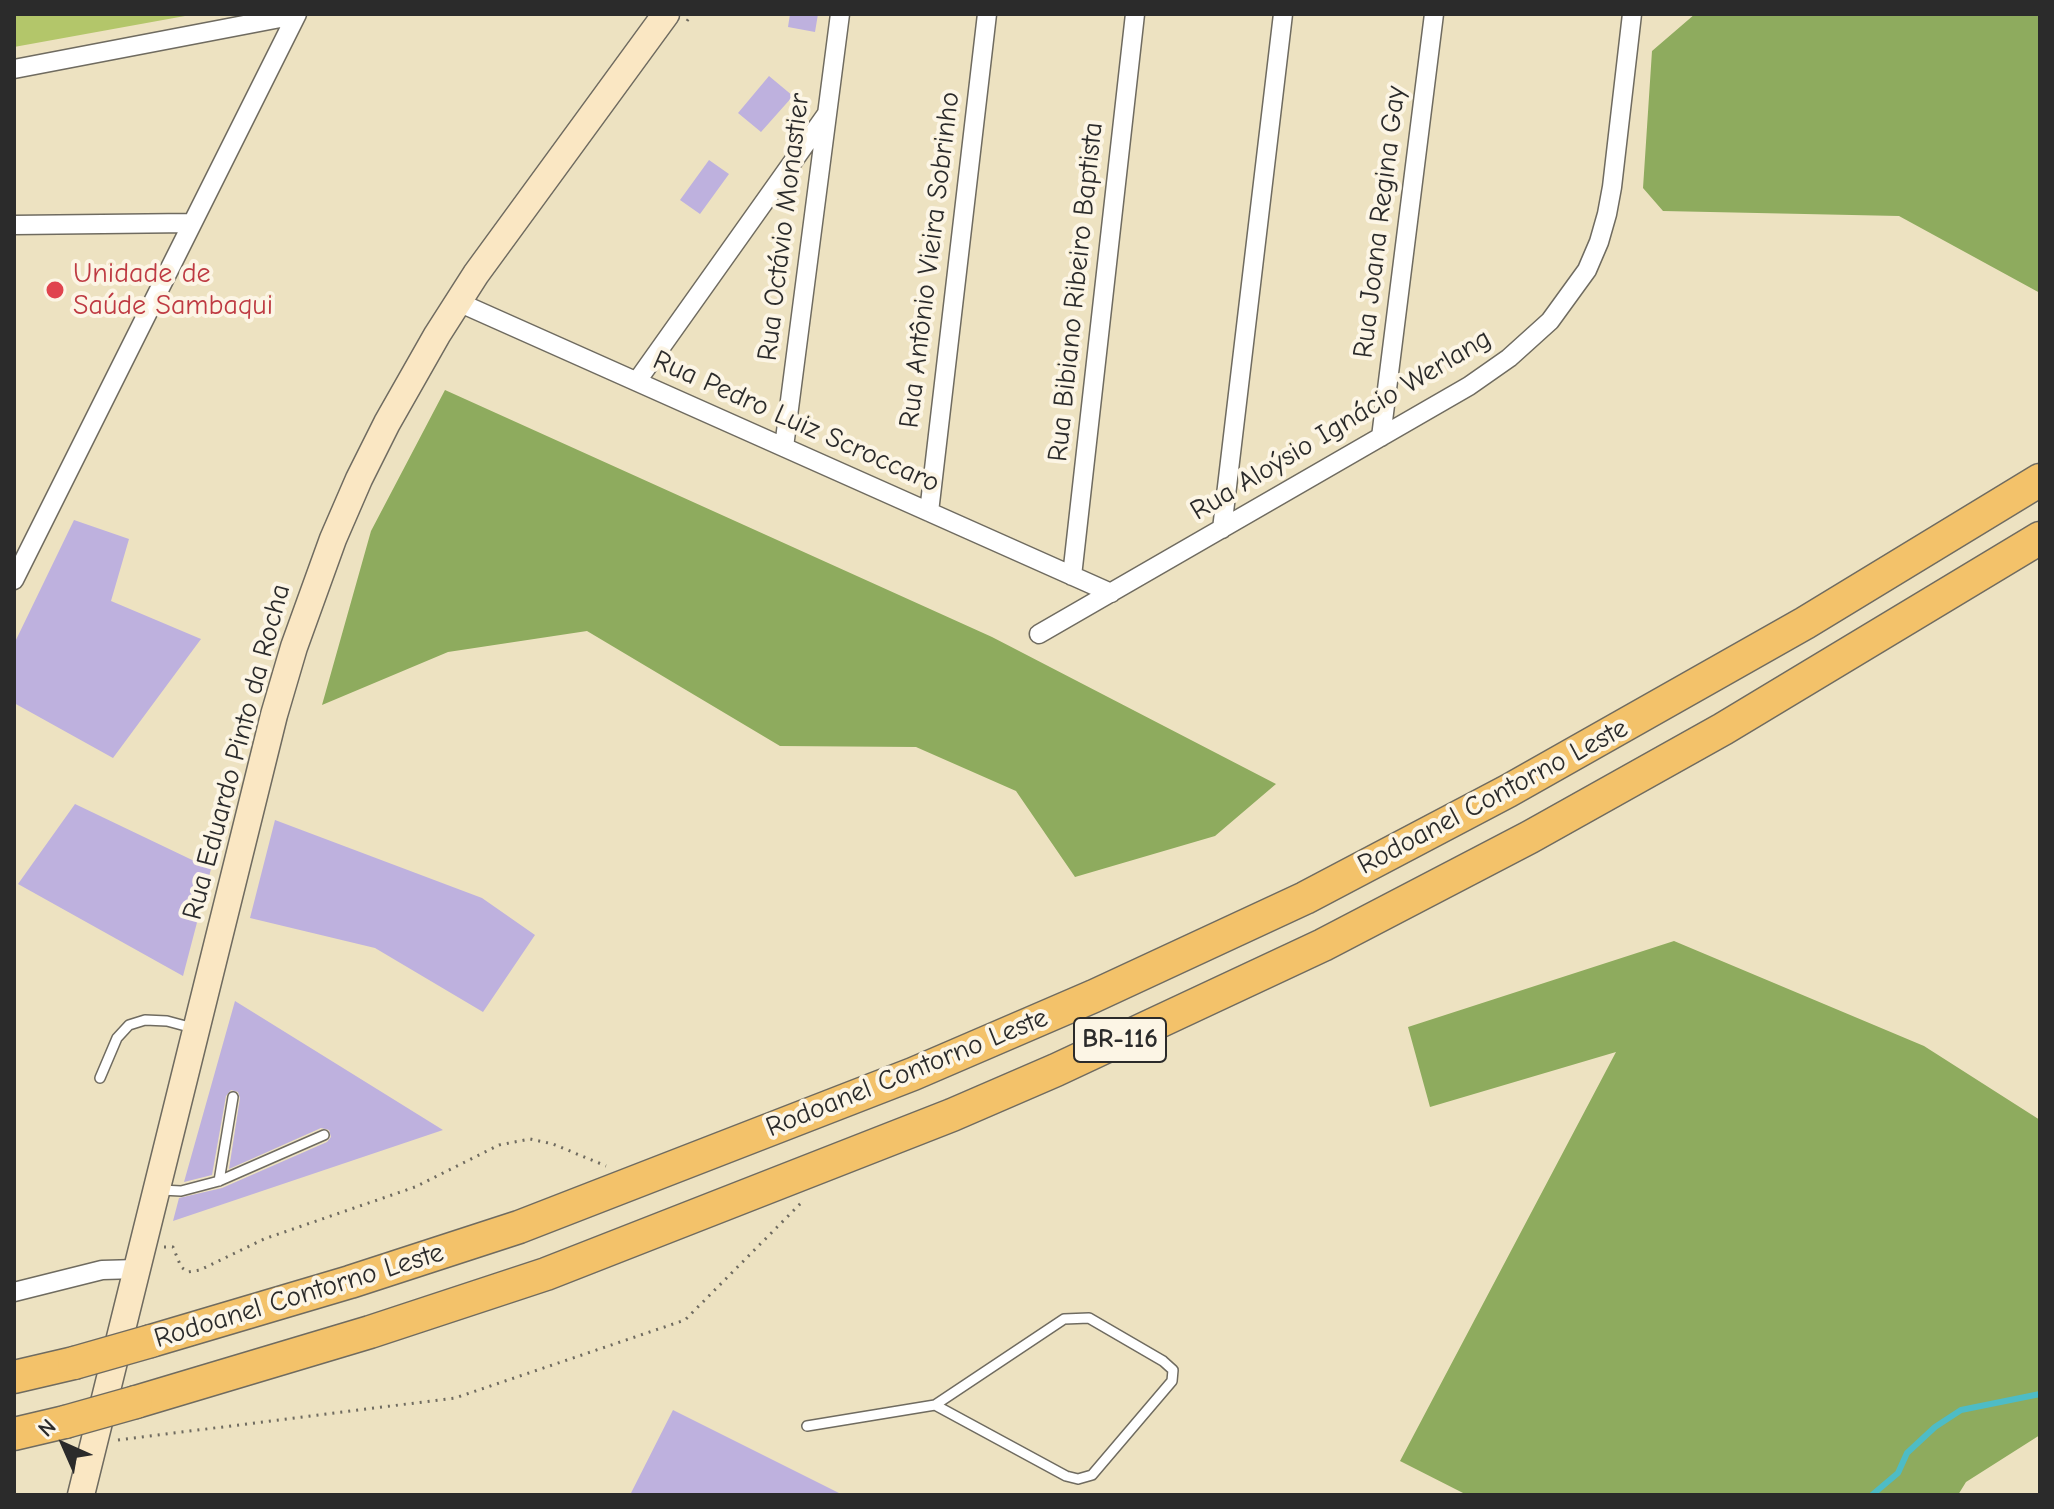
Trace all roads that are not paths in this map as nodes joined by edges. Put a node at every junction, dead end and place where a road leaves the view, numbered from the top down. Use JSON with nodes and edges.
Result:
{"nodes":[{"id":1,"x":666,"y":14,"type":"edge"},
{"id":2,"x":840,"y":14,"type":"edge"},
{"id":3,"x":987,"y":14,"type":"edge"},
{"id":4,"x":1135,"y":14,"type":"edge"},
{"id":5,"x":1283,"y":14,"type":"edge"},
{"id":6,"x":1434,"y":14,"type":"edge"},
{"id":7,"x":1632,"y":14,"type":"edge"},
{"id":8,"x":296,"y":15,"type":"edge"},
{"id":9,"x":14,"y":69,"type":"edge"},
{"id":10,"x":827,"y":113,"type":"junction"},
{"id":11,"x":191,"y":223,"type":"junction"},
{"id":12,"x":14,"y":225,"type":"edge"},
{"id":13,"x":458,"y":302,"type":"junction"},
{"id":14,"x":637,"y":381,"type":"junction"},
{"id":15,"x":1381,"y":437,"type":"junction"},
{"id":16,"x":784,"y":447,"type":"junction"},
{"id":17,"x":2040,"y":480,"type":"edge"},
{"id":18,"x":929,"y":512,"type":"junction"},
{"id":19,"x":1222,"y":529,"type":"junction"},
{"id":20,"x":2040,"y":538,"type":"edge"},
{"id":21,"x":1072,"y":576,"type":"junction"},
{"id":22,"x":14,"y":580,"type":"edge"},
{"id":23,"x":1111,"y":593,"type":"junction"},
{"id":24,"x":1039,"y":634,"type":"dead end"},
{"id":25,"x":197,"y":1029,"type":"junction"},
{"id":26,"x":100,"y":1078,"type":"dead end"},
{"id":27,"x":233,"y":1097,"type":"dead end"},
{"id":28,"x":324,"y":1135,"type":"dead end"},
{"id":29,"x":219,"y":1181,"type":"junction"},
{"id":30,"x":157,"y":1190,"type":"junction"},
{"id":31,"x":138,"y":1269,"type":"junction"},
{"id":32,"x":14,"y":1292,"type":"edge"},
{"id":33,"x":14,"y":1377,"type":"edge"},
{"id":34,"x":935,"y":1405,"type":"junction"},
{"id":35,"x":807,"y":1426,"type":"dead end"},
{"id":36,"x":14,"y":1434,"type":"edge"},
{"id":37,"x":81,"y":1495,"type":"edge"}],
"edges":[{"from":1,"to":13,"type":"main road","name":"Rua Eduardo Pinto da Rocha"},
{"from":2,"to":10,"type":"street","name":"Rua Octávio Monastier"},
{"from":3,"to":18,"type":"street","name":"Rua Antônio Vieira Sobrinho"},
{"from":4,"to":21,"type":"street","name":"Rua Bibiano Ribeiro Baptista"},
{"from":5,"to":19,"type":"street"},
{"from":6,"to":15,"type":"street","name":"Rua Joana Regina Gay"},
{"from":7,"to":15,"type":"street","name":"Rua Aloýsio Ignácio Werlang"},
{"from":8,"to":9,"type":"street"},
{"from":8,"to":11,"type":"street"},
{"from":10,"to":14,"type":"street"},
{"from":10,"to":16,"type":"street","name":"Rua Octávio Monastier"},
{"from":11,"to":12,"type":"street"},
{"from":11,"to":22,"type":"street"},
{"from":13,"to":14,"type":"street","name":"Rua Pedro Luiz Scroccaro"},
{"from":13,"to":25,"type":"main road","name":"Rua Eduardo Pinto da Rocha"},
{"from":14,"to":16,"type":"street","name":"Rua Pedro Luiz Scroccaro"},
{"from":15,"to":19,"type":"street","name":"Rua Aloýsio Ignácio Werlang"},
{"from":16,"to":18,"type":"street","name":"Rua Pedro Luiz Scroccaro"},
{"from":17,"to":33,"type":"highway","name":"Rodoanel Contorno Leste","number":"BR-116","bridge":true},
{"from":18,"to":21,"type":"street","name":"Rua Pedro Luiz Scroccaro"},
{"from":19,"to":23,"type":"street","name":"Rua Aloýsio Ignácio Werlang"},
{"from":20,"to":36,"type":"highway","name":"Rodoanel Contorno Leste","number":"BR-116","bridge":true},
{"from":21,"to":23,"type":"street","name":"Rua Pedro Luiz Scroccaro"},
{"from":23,"to":24,"type":"street","name":"Rua Aloýsio Ignácio Werlang"},
{"from":25,"to":26,"type":"lane"},
{"from":25,"to":30,"type":"main road","name":"Rua Eduardo Pinto da Rocha"},
{"from":27,"to":29,"type":"lane"},
{"from":28,"to":29,"type":"lane"},
{"from":29,"to":30,"type":"lane"},
{"from":30,"to":31,"type":"main road","name":"Rua Eduardo Pinto da Rocha"},
{"from":31,"to":32,"type":"street"},
{"from":31,"to":37,"type":"main road","name":"Rua Eduardo Pinto da Rocha"},
{"from":34,"to":34,"type":"lane"},
{"from":34,"to":35,"type":"lane"}]}
